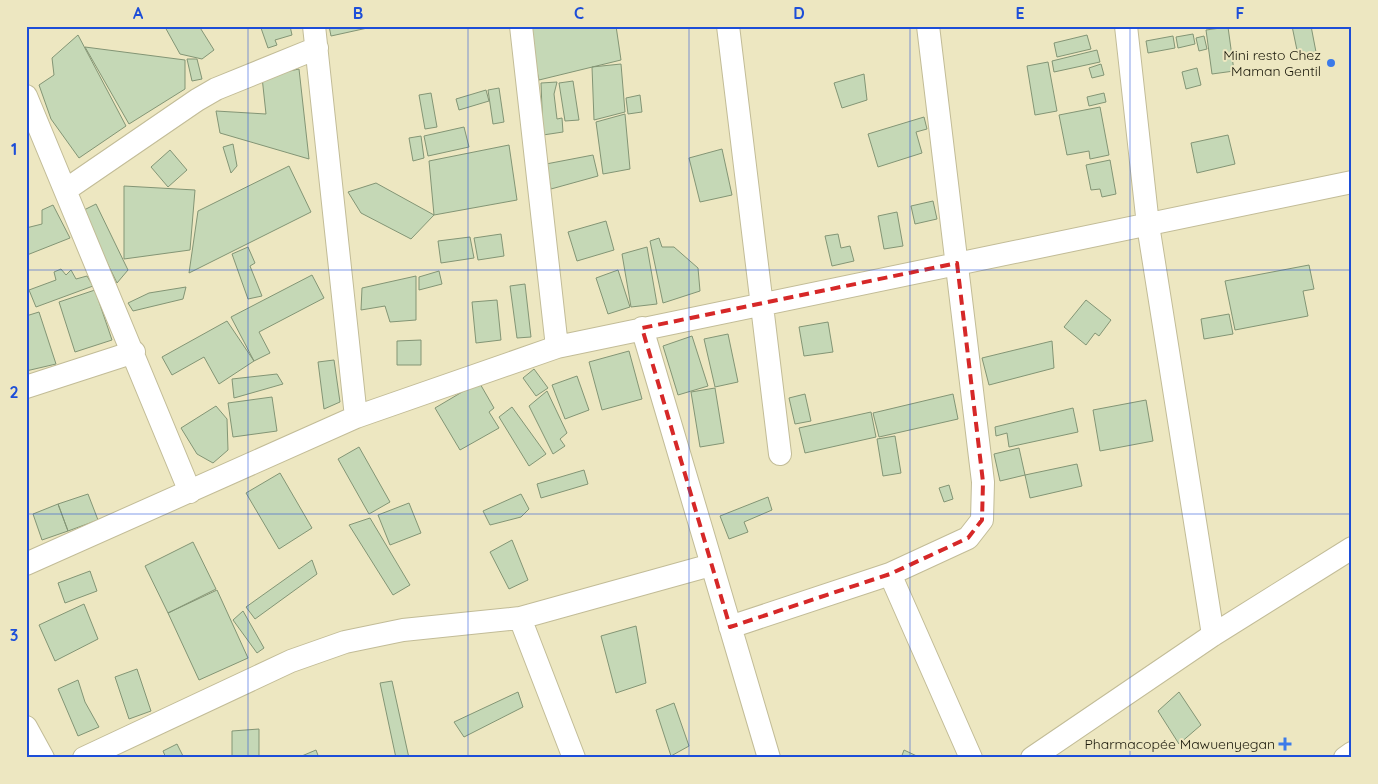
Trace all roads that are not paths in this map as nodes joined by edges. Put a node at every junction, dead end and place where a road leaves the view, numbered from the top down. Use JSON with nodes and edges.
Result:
{"nodes":[{"id":1,"x":521,"y":26,"type":"edge"},
{"id":2,"x":728,"y":26,"type":"edge"},
{"id":3,"x":928,"y":26,"type":"edge"},
{"id":4,"x":1126,"y":26,"type":"edge"},
{"id":5,"x":316,"y":37,"type":"edge"},
{"id":6,"x":26,"y":96,"type":"edge"},
{"id":7,"x":1352,"y":182,"type":"edge"},
{"id":8,"x":67,"y":189,"type":"junction"},
{"id":9,"x":1148,"y":225,"type":"junction"},
{"id":10,"x":957,"y":263,"type":"junction"},
{"id":11,"x":762,"y":304,"type":"junction"},
{"id":12,"x":642,"y":328,"type":"junction"},
{"id":13,"x":557,"y":347,"type":"junction"},
{"id":14,"x":134,"y":352,"type":"junction"},
{"id":15,"x":26,"y":387,"type":"edge"},
{"id":16,"x":356,"y":417,"type":"junction"},
{"id":17,"x":780,"y":454,"type":"dead end"},
{"id":18,"x":190,"y":492,"type":"junction"},
{"id":19,"x":1352,"y":548,"type":"edge"},
{"id":20,"x":26,"y":564,"type":"edge"},
{"id":21,"x":711,"y":565,"type":"junction"},
{"id":22,"x":890,"y":574,"type":"junction"},
{"id":23,"x":520,"y":618,"type":"junction"},
{"id":24,"x":730,"y":627,"type":"junction"},
{"id":25,"x":1213,"y":635,"type":"junction"},
{"id":26,"x":26,"y":728,"type":"edge"},
{"id":27,"x":1352,"y":754,"type":"edge"},
{"id":28,"x":43,"y":758,"type":"edge"},
{"id":29,"x":84,"y":758,"type":"edge"},
{"id":30,"x":574,"y":758,"type":"edge"},
{"id":31,"x":769,"y":758,"type":"edge"},
{"id":32,"x":971,"y":758,"type":"edge"},
{"id":33,"x":1032,"y":758,"type":"edge"},
{"id":34,"x":1345,"y":758,"type":"edge"}],
"edges":[{"from":1,"to":13,"type":"street"},
{"from":2,"to":11,"type":"street"},
{"from":3,"to":10,"type":"street"},
{"from":4,"to":9,"type":"street"},
{"from":5,"to":8,"type":"street"},
{"from":5,"to":16,"type":"street"},
{"from":6,"to":8,"type":"street"},
{"from":7,"to":9,"type":"street"},
{"from":8,"to":14,"type":"street"},
{"from":9,"to":10,"type":"street"},
{"from":9,"to":25,"type":"street"},
{"from":10,"to":11,"type":"street"},
{"from":10,"to":22,"type":"street"},
{"from":11,"to":12,"type":"street"},
{"from":11,"to":17,"type":"street"},
{"from":12,"to":13,"type":"street"},
{"from":12,"to":21,"type":"street"},
{"from":13,"to":16,"type":"street"},
{"from":14,"to":15,"type":"street"},
{"from":14,"to":18,"type":"street"},
{"from":16,"to":18,"type":"street"},
{"from":18,"to":20,"type":"street"},
{"from":19,"to":25,"type":"street"},
{"from":21,"to":23,"type":"street"},
{"from":21,"to":24,"type":"street"},
{"from":22,"to":24,"type":"street"},
{"from":22,"to":32,"type":"street"},
{"from":23,"to":29,"type":"street"},
{"from":23,"to":30,"type":"street"},
{"from":24,"to":31,"type":"street"},
{"from":25,"to":33,"type":"street"},
{"from":26,"to":28,"type":"street"},
{"from":27,"to":34,"type":"street"}]}
